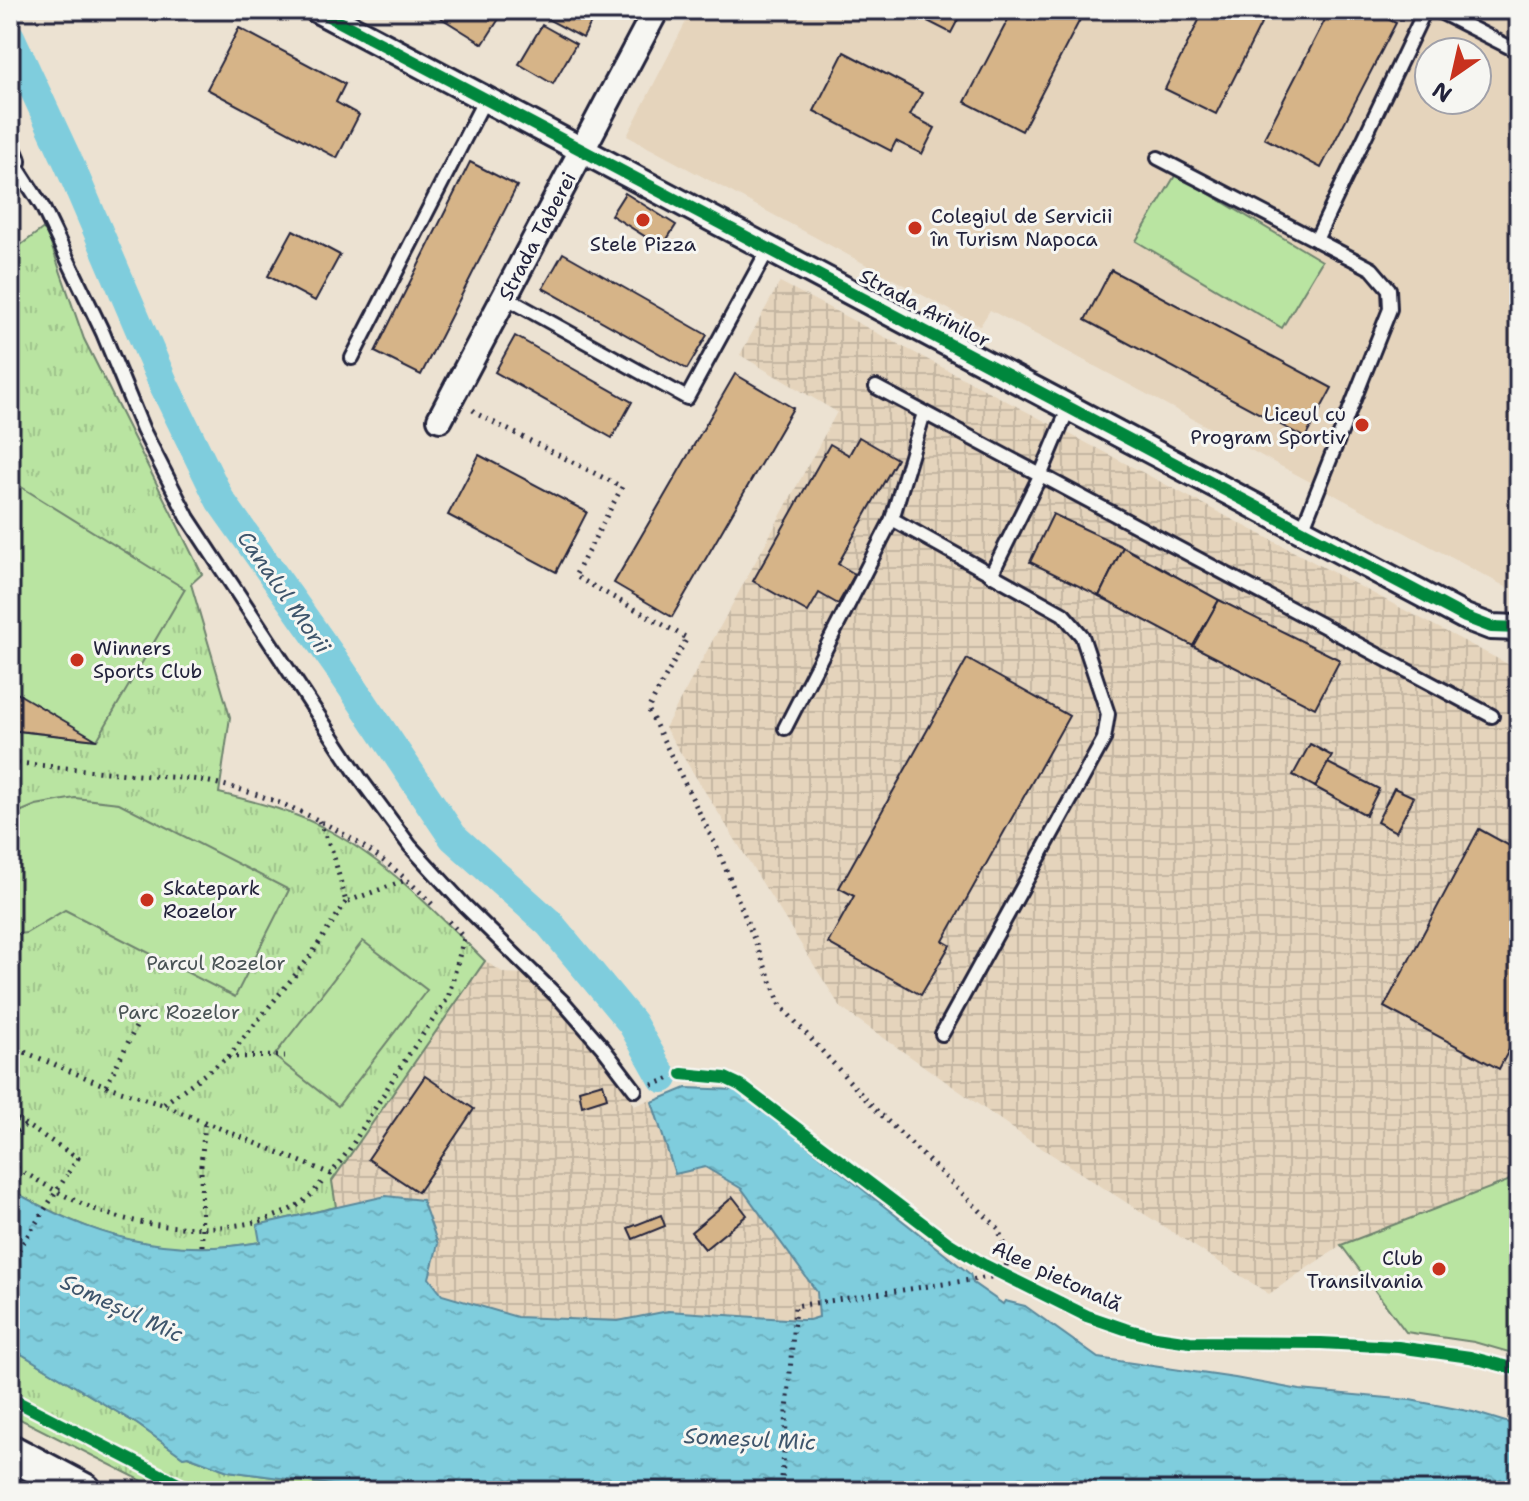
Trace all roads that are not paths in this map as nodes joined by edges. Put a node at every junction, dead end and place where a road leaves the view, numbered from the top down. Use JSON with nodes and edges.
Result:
{"nodes":[{"id":1,"x":317,"y":10,"type":"edge"},
{"id":2,"x":656,"y":10,"type":"edge"},
{"id":3,"x":1425,"y":10,"type":"edge"},
{"id":4,"x":1436,"y":10,"type":"edge"},
{"id":5,"x":1519,"y":52,"type":"edge"},
{"id":6,"x":485,"y":99,"type":"junction"},
{"id":7,"x":583,"y":149,"type":"junction"},
{"id":8,"x":1158,"y":158,"type":"dead end"},
{"id":9,"x":11,"y":159,"type":"edge"},
{"id":10,"x":1316,"y":240,"type":"junction"},
{"id":11,"x":769,"y":248,"type":"junction"},
{"id":12,"x":505,"y":297,"type":"junction"},
{"id":13,"x":352,"y":358,"type":"dead end"},
{"id":14,"x":876,"y":387,"type":"dead end"},
{"id":15,"x":1069,"y":407,"type":"junction"},
{"id":16,"x":924,"y":413,"type":"junction"},
{"id":17,"x":440,"y":419,"type":"dead end"},
{"id":18,"x":1041,"y":474,"type":"junction"},
{"id":19,"x":892,"y":519,"type":"junction"},
{"id":20,"x":1302,"y":530,"type":"junction"},
{"id":21,"x":991,"y":575,"type":"junction"},
{"id":22,"x":1519,"y":628,"type":"edge"},
{"id":23,"x":1492,"y":716,"type":"dead end"},
{"id":24,"x":785,"y":728,"type":"dead end"},
{"id":25,"x":942,"y":1034,"type":"dead end"},
{"id":26,"x":640,"y":1088,"type":"road end"},
{"id":27,"x":10,"y":1452,"type":"edge"},
{"id":28,"x":84,"y":1491,"type":"edge"}],
"edges":[{"from":1,"to":6,"type":"street","name":"Strada Arinilor"},
{"from":2,"to":7,"type":"street","name":"Strada Taberei"},
{"from":3,"to":10,"type":"lane"},
{"from":4,"to":5,"type":"lane"},
{"from":6,"to":7,"type":"street","name":"Strada Arinilor"},
{"from":6,"to":13,"type":"lane"},
{"from":7,"to":11,"type":"street","name":"Strada Arinilor"},
{"from":7,"to":12,"type":"street","name":"Strada Taberei"},
{"from":8,"to":10,"type":"lane"},
{"from":9,"to":26,"type":"lane"},
{"from":10,"to":20,"type":"lane"},
{"from":11,"to":12,"type":"lane"},
{"from":11,"to":15,"type":"street","name":"Strada Arinilor"},
{"from":12,"to":17,"type":"street","name":"Strada Taberei"},
{"from":14,"to":16,"type":"lane"},
{"from":15,"to":18,"type":"lane"},
{"from":15,"to":20,"type":"street","name":"Strada Arinilor"},
{"from":16,"to":18,"type":"lane"},
{"from":16,"to":19,"type":"lane"},
{"from":18,"to":21,"type":"lane"},
{"from":18,"to":23,"type":"lane"},
{"from":19,"to":21,"type":"lane"},
{"from":19,"to":24,"type":"lane"},
{"from":20,"to":22,"type":"street","name":"Strada Arinilor"},
{"from":21,"to":25,"type":"lane"},
{"from":27,"to":28,"type":"main road"}]}
